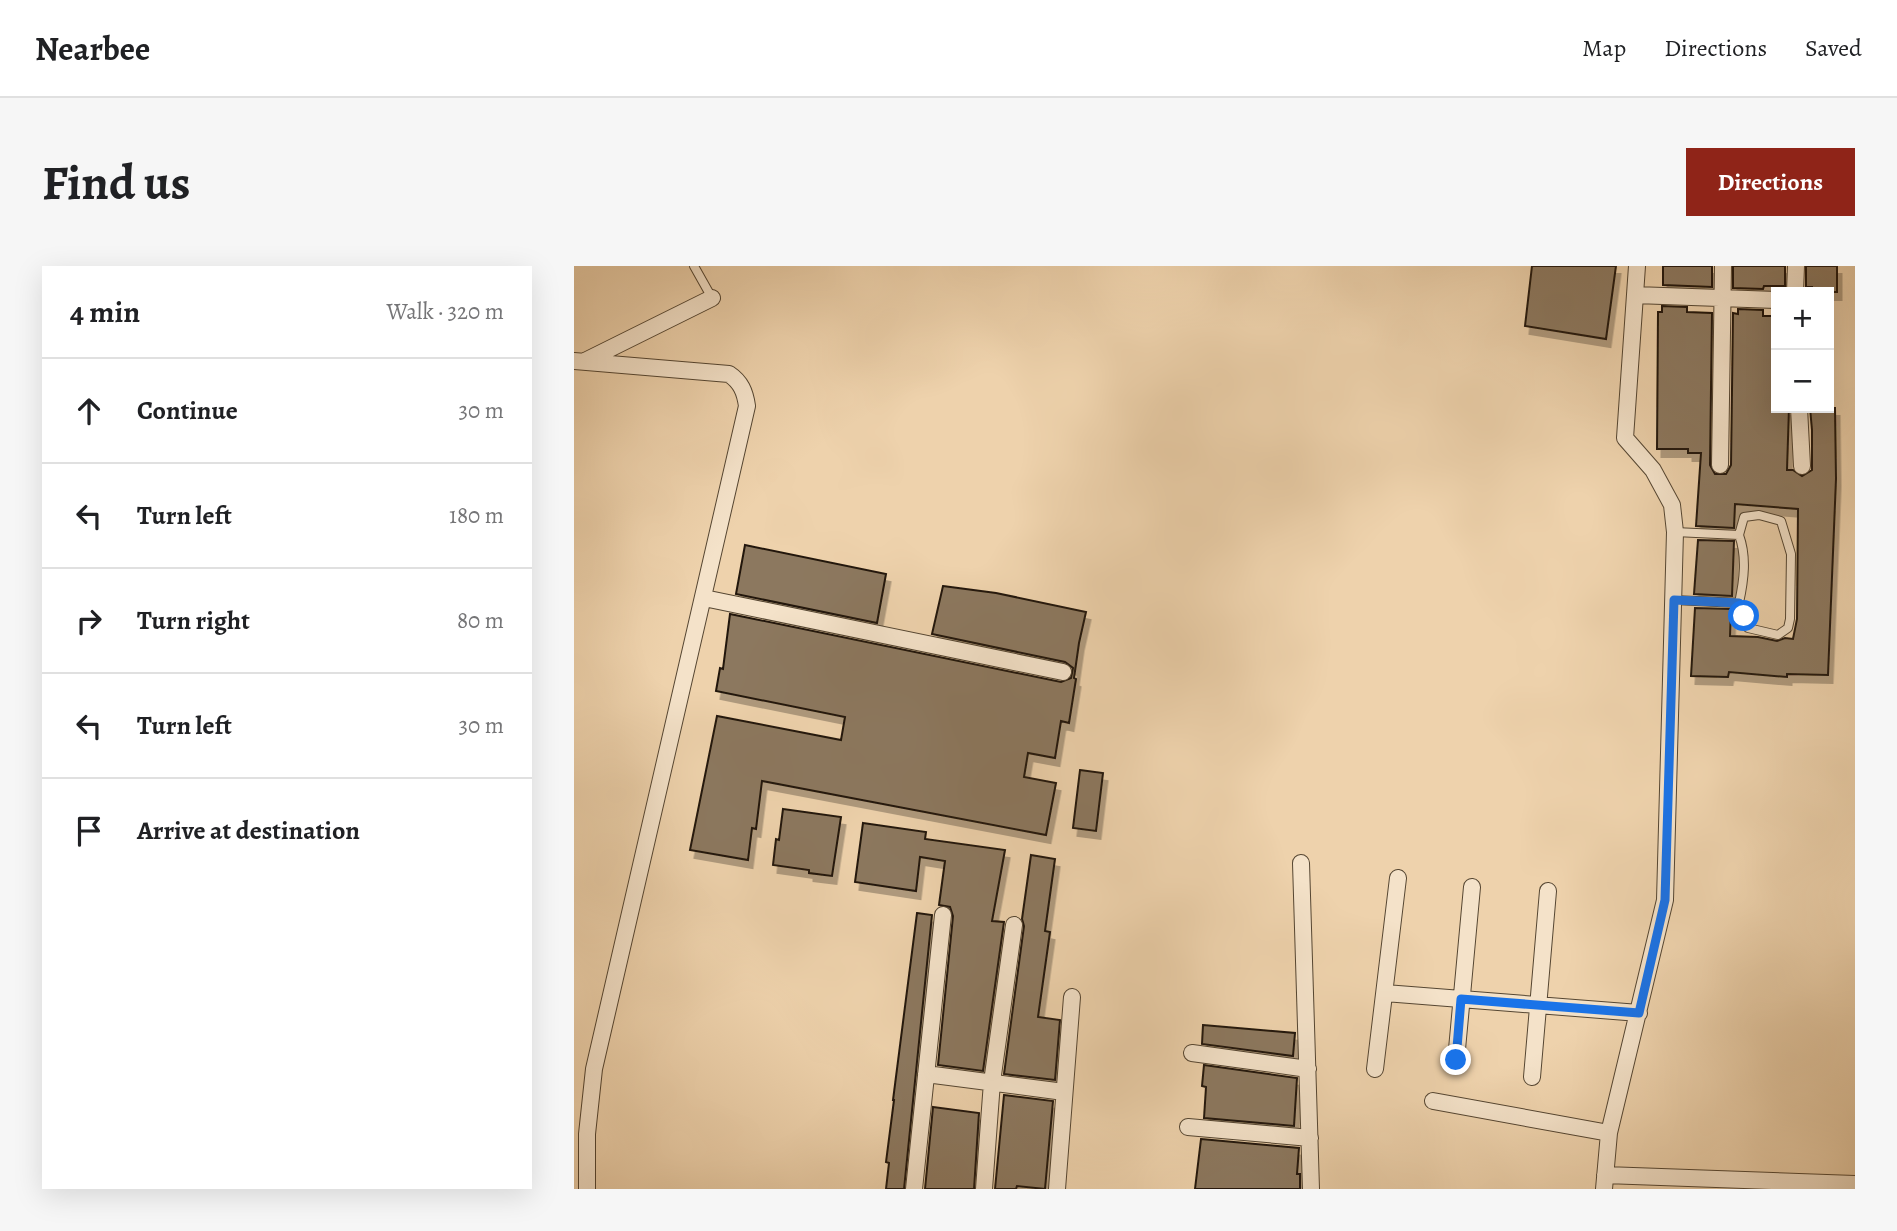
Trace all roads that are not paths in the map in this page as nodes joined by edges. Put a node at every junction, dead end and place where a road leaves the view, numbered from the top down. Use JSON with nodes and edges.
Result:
{"nodes":[{"id":1,"x":694,"y":266,"type":"edge"},
{"id":2,"x":1637,"y":266,"type":"edge"},
{"id":3,"x":1723,"y":266,"type":"edge"},
{"id":4,"x":1796,"y":266,"type":"edge"},
{"id":5,"x":1795,"y":287,"type":"edge"},
{"id":6,"x":1635,"y":295,"type":"junction"},
{"id":7,"x":1723,"y":297,"type":"junction"},
{"id":8,"x":712,"y":298,"type":"joint"},
{"id":9,"x":1771,"y":300,"type":"edge"},
{"id":10,"x":578,"y":362,"type":"edge"},
{"id":11,"x":1799,"y":413,"type":"edge"},
{"id":12,"x":1720,"y":465,"type":"dead end"},
{"id":13,"x":1802,"y":466,"type":"dead end"},
{"id":14,"x":1675,"y":532,"type":"junction"},
{"id":15,"x":1739,"y":535,"type":"junction"},
{"id":16,"x":704,"y":598,"type":"junction"},
{"id":17,"x":1674,"y":600,"type":"junction"},
{"id":18,"x":1739,"y":603,"type":"junction"},
{"id":19,"x":1063,"y":672,"type":"dead end"},
{"id":20,"x":1301,"y":863,"type":"dead end"},
{"id":21,"x":1398,"y":878,"type":"dead end"},
{"id":22,"x":1472,"y":887,"type":"dead end"},
{"id":23,"x":1548,"y":891,"type":"dead end"},
{"id":24,"x":943,"y":915,"type":"dead end"},
{"id":25,"x":1014,"y":925,"type":"dead end"},
{"id":26,"x":1385,"y":993,"type":"junction"},
{"id":27,"x":1072,"y":997,"type":"dead end"},
{"id":28,"x":1461,"y":999,"type":"junction"},
{"id":29,"x":1537,"y":1005,"type":"junction"},
{"id":30,"x":1639,"y":1013,"type":"junction"},
{"id":31,"x":1192,"y":1053,"type":"dead end"},
{"id":32,"x":1456,"y":1060,"type":"dead end"},
{"id":33,"x":1308,"y":1069,"type":"junction"},
{"id":34,"x":1375,"y":1069,"type":"dead end"},
{"id":35,"x":926,"y":1074,"type":"junction"},
{"id":36,"x":1532,"y":1077,"type":"dead end"},
{"id":37,"x":992,"y":1082,"type":"junction"},
{"id":38,"x":1064,"y":1092,"type":"junction"},
{"id":39,"x":1433,"y":1101,"type":"dead end"},
{"id":40,"x":1188,"y":1127,"type":"dead end"},
{"id":41,"x":1609,"y":1133,"type":"junction"},
{"id":42,"x":1310,"y":1138,"type":"junction"},
{"id":43,"x":1605,"y":1182,"type":"edge"},
{"id":44,"x":1700,"y":1184,"type":"edge"},
{"id":45,"x":1771,"y":1185,"type":"edge"},
{"id":46,"x":1845,"y":1186,"type":"edge"},
{"id":47,"x":587,"y":1189,"type":"edge"},
{"id":48,"x":914,"y":1189,"type":"edge"},
{"id":49,"x":984,"y":1189,"type":"edge"},
{"id":50,"x":1058,"y":1189,"type":"edge"},
{"id":51,"x":1311,"y":1189,"type":"edge"}],
"edges":[{"from":1,"to":8,"type":"lane"},
{"from":2,"to":6,"type":"street"},
{"from":3,"to":7,"type":"street"},
{"from":4,"to":5,"type":"street"},
{"from":6,"to":7,"type":"street"},
{"from":6,"to":14,"type":"street"},
{"from":7,"to":9,"type":"street"},
{"from":7,"to":12,"type":"street"},
{"from":8,"to":10,"type":"street"},
{"from":10,"to":16,"type":"street"},
{"from":11,"to":13,"type":"street"},
{"from":14,"to":15,"type":"lane"},
{"from":14,"to":17,"type":"street"},
{"from":15,"to":18,"type":"lane"},
{"from":15,"to":18,"type":"lane"},
{"from":16,"to":19,"type":"street"},
{"from":16,"to":47,"type":"street"},
{"from":17,"to":18,"type":"lane"},
{"from":17,"to":30,"type":"street"},
{"from":20,"to":33,"type":"street"},
{"from":21,"to":26,"type":"street"},
{"from":22,"to":28,"type":"street"},
{"from":23,"to":29,"type":"street"},
{"from":24,"to":35,"type":"street"},
{"from":25,"to":37,"type":"street"},
{"from":26,"to":28,"type":"street"},
{"from":26,"to":34,"type":"street"},
{"from":27,"to":38,"type":"street"},
{"from":28,"to":29,"type":"street"},
{"from":28,"to":32,"type":"street"},
{"from":29,"to":30,"type":"street"},
{"from":29,"to":36,"type":"street"},
{"from":30,"to":41,"type":"street"},
{"from":31,"to":33,"type":"street"},
{"from":33,"to":42,"type":"street"},
{"from":35,"to":37,"type":"street"},
{"from":35,"to":48,"type":"street"},
{"from":37,"to":38,"type":"street"},
{"from":37,"to":49,"type":"street"},
{"from":38,"to":50,"type":"street"},
{"from":39,"to":41,"type":"street"},
{"from":40,"to":42,"type":"street"},
{"from":41,"to":43,"type":"street"},
{"from":42,"to":51,"type":"street"},
{"from":43,"to":44,"type":"street"},
{"from":44,"to":45,"type":"street"},
{"from":45,"to":46,"type":"street"}]}
